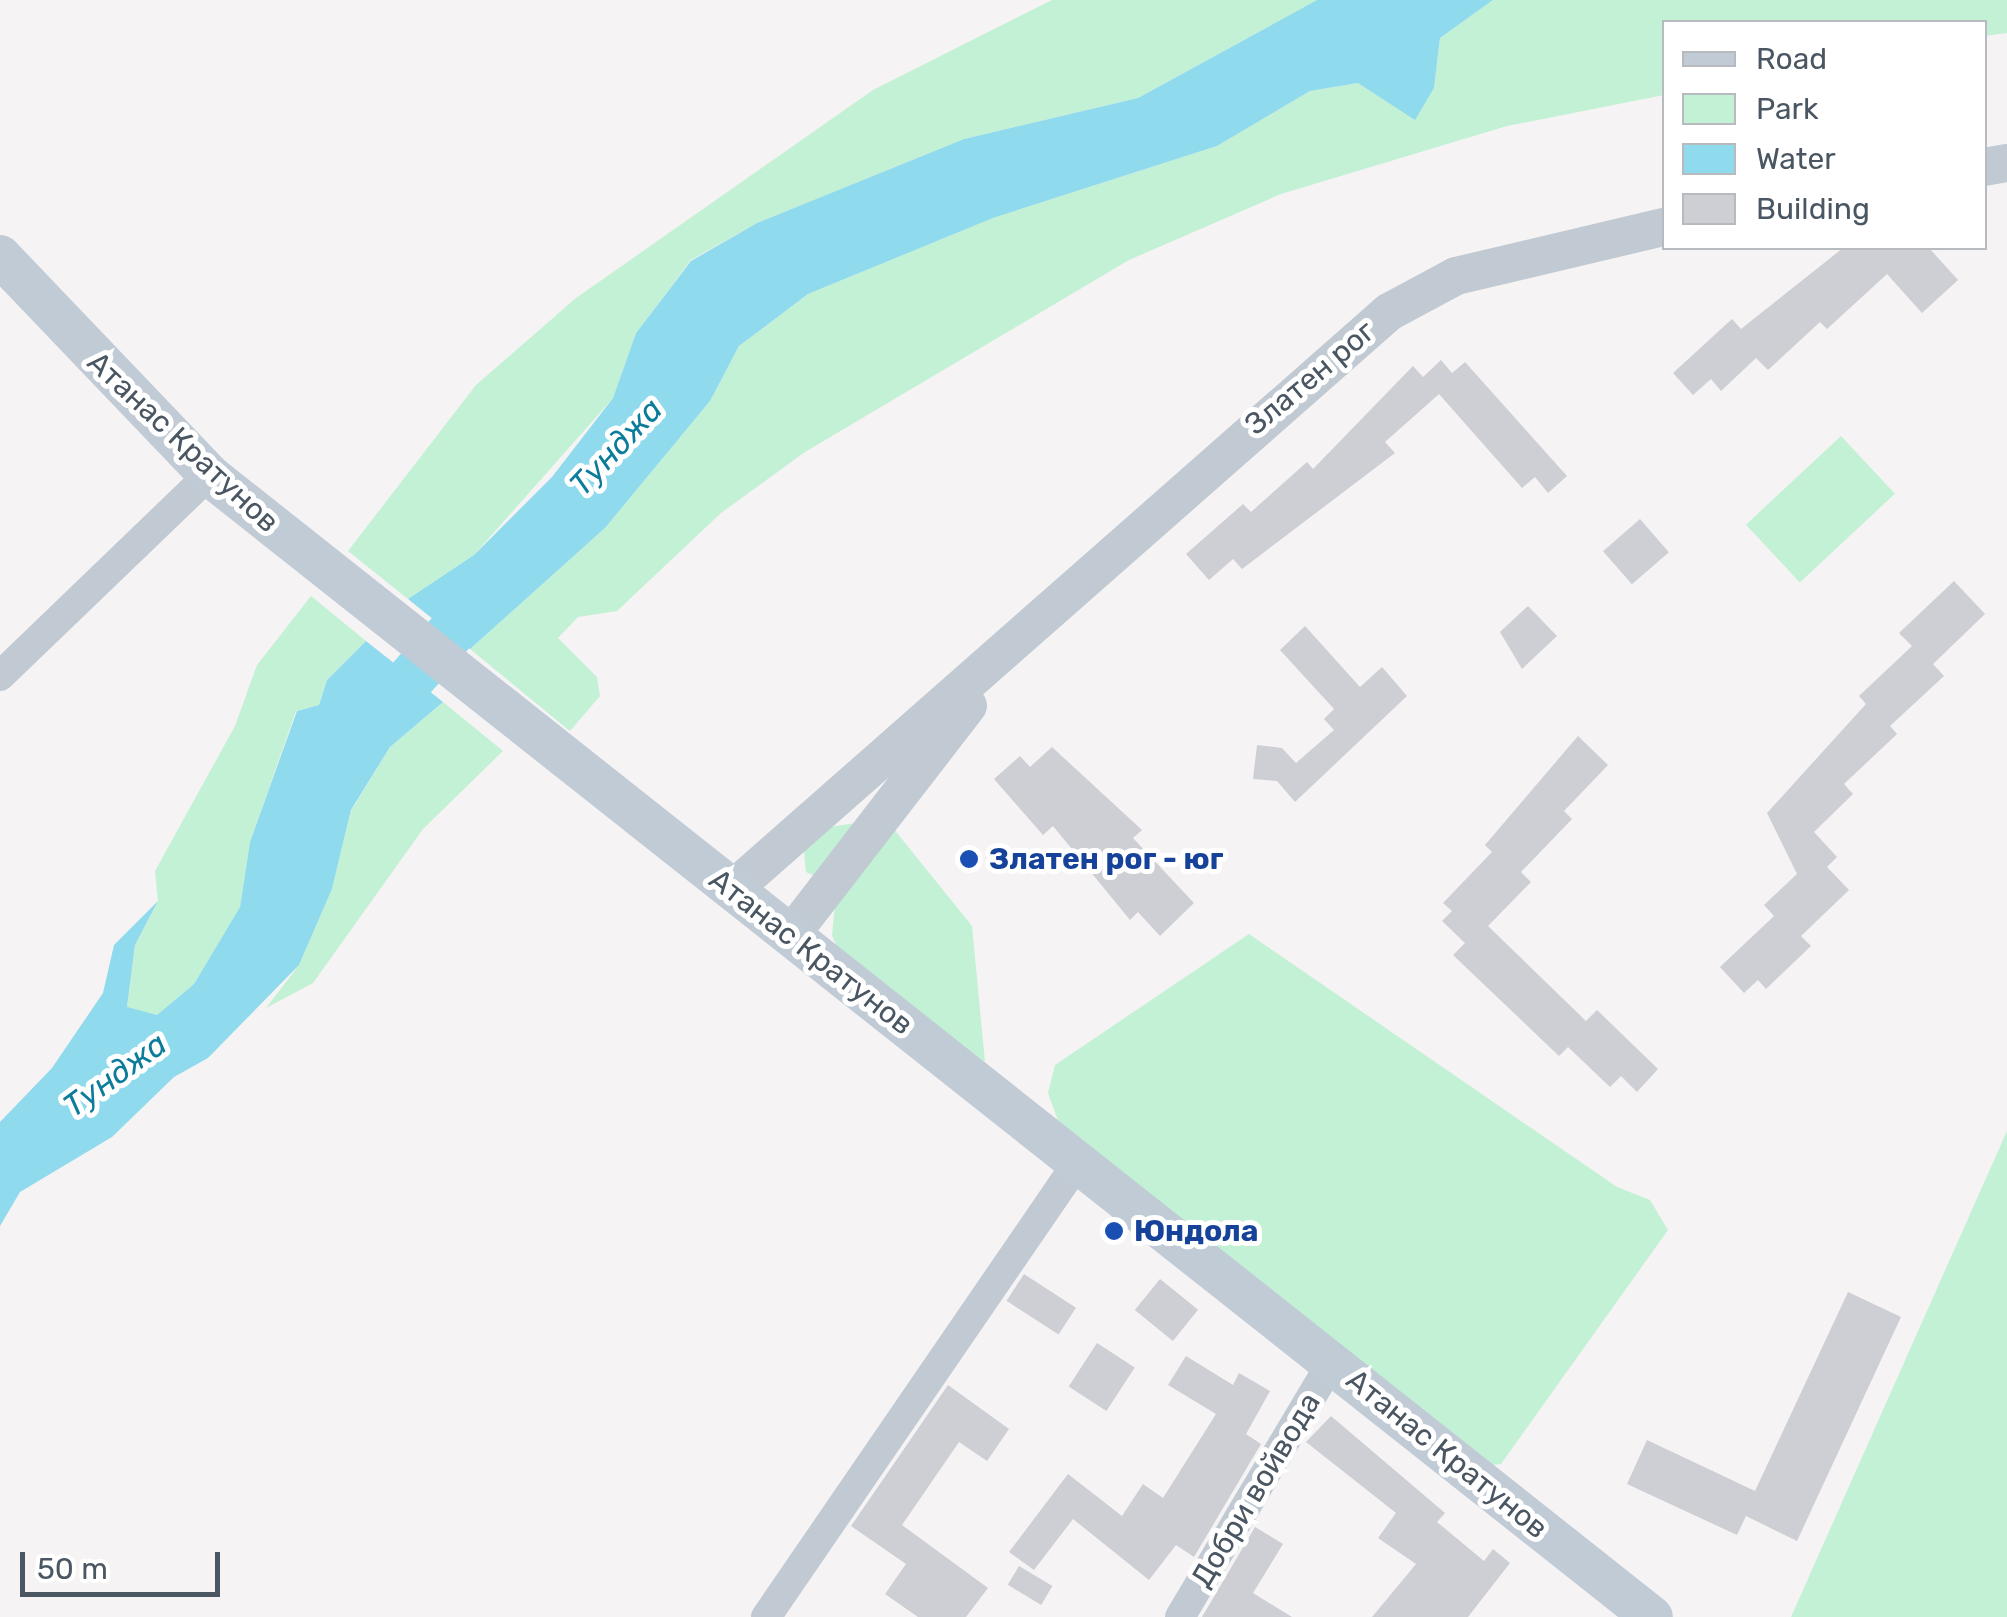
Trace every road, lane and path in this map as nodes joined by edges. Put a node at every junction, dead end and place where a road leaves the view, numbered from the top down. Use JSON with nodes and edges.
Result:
{"nodes":[{"id":1,"x":1662,"y":227,"type":"edge"},
{"id":2,"x":0,"y":256,"type":"edge"},
{"id":3,"x":209,"y":475,"type":"junction"},
{"id":4,"x":1018,"y":640,"type":"junction"},
{"id":5,"x":0,"y":676,"type":"edge"},
{"id":6,"x":732,"y":890,"type":"junction"},
{"id":7,"x":790,"y":936,"type":"junction"},
{"id":8,"x":1078,"y":1162,"type":"junction"},
{"id":9,"x":1332,"y":1362,"type":"junction"},
{"id":10,"x":766,"y":1617,"type":"edge"},
{"id":11,"x":1180,"y":1617,"type":"edge"},
{"id":12,"x":1652,"y":1617,"type":"edge"}],
"edges":[{"from":1,"to":4,"type":"street","name":"Златен рог"},
{"from":2,"to":3,"type":"main road","name":"Атанас Кратунов"},
{"from":3,"to":5,"type":"street"},
{"from":3,"to":6,"type":"main road","name":"Атанас Кратунов"},
{"from":4,"to":6,"type":"street","name":"Златен рог"},
{"from":4,"to":7,"type":"street","name":"Златен рог"},
{"from":6,"to":7,"type":"main road","name":"Атанас Кратунов"},
{"from":7,"to":8,"type":"main road","name":"Атанас Кратунов"},
{"from":8,"to":9,"type":"main road","name":"Атанас Кратунов"},
{"from":8,"to":10,"type":"street"},
{"from":9,"to":11,"type":"street","name":"Добри войвода"},
{"from":9,"to":12,"type":"main road","name":"Атанас Кратунов"}]}
